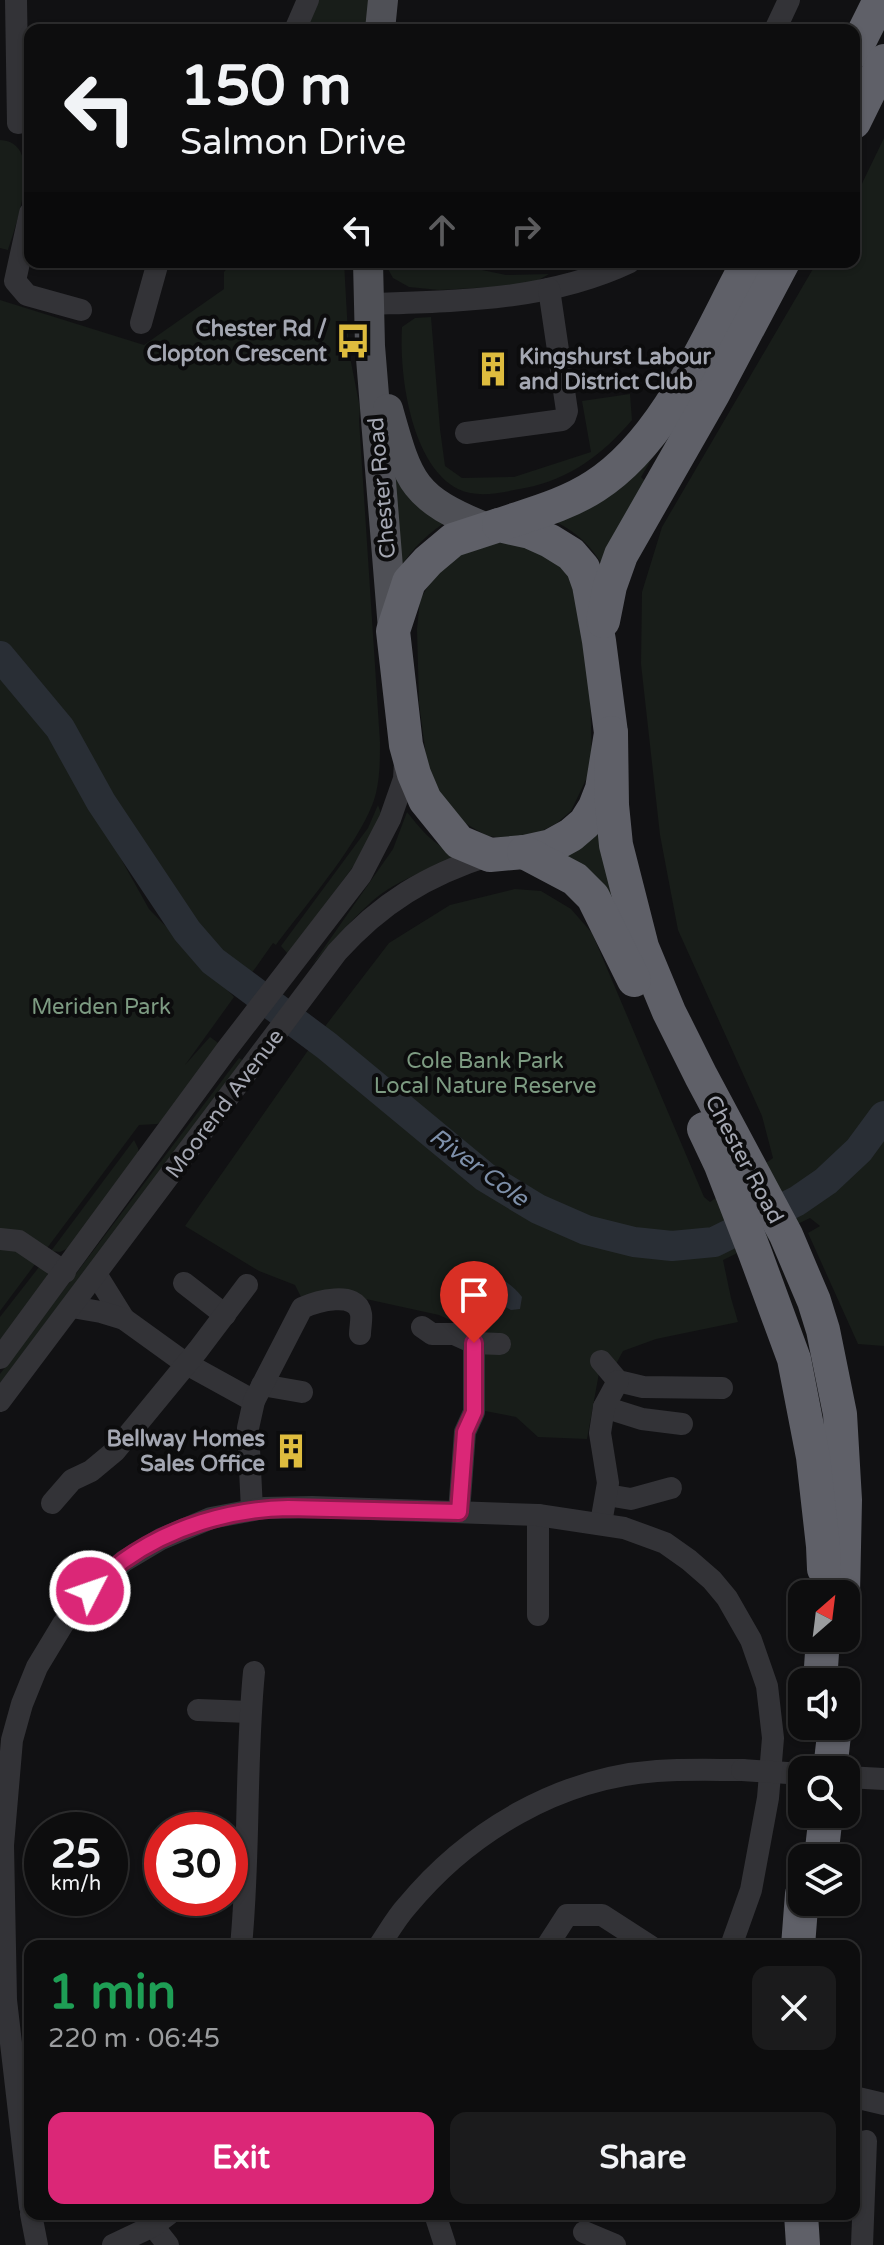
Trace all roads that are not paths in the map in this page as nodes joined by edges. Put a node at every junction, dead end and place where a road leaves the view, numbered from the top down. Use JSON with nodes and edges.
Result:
{"nodes":[{"id":1,"x":16,"y":0,"type":"edge"},
{"id":2,"x":308,"y":0,"type":"edge"},
{"id":3,"x":383,"y":0,"type":"edge"},
{"id":4,"x":789,"y":0,"type":"edge"},
{"id":5,"x":880,"y":0,"type":"edge"},
{"id":6,"x":298,"y":24,"type":"edge"},
{"id":7,"x":381,"y":24,"type":"edge"},
{"id":8,"x":778,"y":24,"type":"edge"},
{"id":9,"x":860,"y":40,"type":"edge"},
{"id":10,"x":884,"y":61,"type":"edge"},
{"id":11,"x":860,"y":110,"type":"edge"},
{"id":12,"x":16,"y":123,"type":"edge"},
{"id":13,"x":24,"y":228,"type":"edge"},
{"id":14,"x":9,"y":265,"type":"edge"},
{"id":15,"x":156,"y":268,"type":"edge"},
{"id":16,"x":368,"y":268,"type":"edge"},
{"id":17,"x":615,"y":268,"type":"edge"},
{"id":18,"x":745,"y":268,"type":"edge"},
{"id":19,"x":780,"y":268,"type":"edge"},
{"id":20,"x":549,"y":289,"type":"junction"},
{"id":21,"x":369,"y":304,"type":"junction"},
{"id":22,"x":81,"y":310,"type":"dead end"},
{"id":23,"x":141,"y":323,"type":"dead end"},
{"id":24,"x":370,"y":346,"type":"junction"},
{"id":25,"x":466,"y":433,"type":"dead end"},
{"id":26,"x":493,"y":527,"type":"junction"},
{"id":27,"x":393,"y":631,"type":"junction"},
{"id":28,"x":599,"y":641,"type":"junction"},
{"id":29,"x":611,"y":733,"type":"junction"},
{"id":30,"x":406,"y":745,"type":"junction"},
{"id":31,"x":524,"y":852,"type":"junction"},
{"id":32,"x":490,"y":855,"type":"junction"},
{"id":33,"x":732,"y":1160,"type":"junction"},
{"id":34,"x":0,"y":1239,"type":"edge"},
{"id":35,"x":65,"y":1272,"type":"junction"},
{"id":36,"x":96,"y":1274,"type":"junction"},
{"id":37,"x":184,"y":1283,"type":"dead end"},
{"id":38,"x":247,"y":1285,"type":"dead end"},
{"id":39,"x":72,"y":1307,"type":"junction"},
{"id":40,"x":225,"y":1315,"type":"junction"},
{"id":41,"x":124,"y":1319,"type":"junction"},
{"id":42,"x":422,"y":1327,"type":"dead end"},
{"id":43,"x":360,"y":1334,"type":"dead end"},
{"id":44,"x":464,"y":1338,"type":"junction"},
{"id":45,"x":500,"y":1344,"type":"dead end"},
{"id":46,"x":0,"y":1358,"type":"edge"},
{"id":47,"x":601,"y":1361,"type":"dead end"},
{"id":48,"x":185,"y":1363,"type":"junction"},
{"id":49,"x":618,"y":1381,"type":"junction"},
{"id":50,"x":722,"y":1388,"type":"dead end"},
{"id":51,"x":302,"y":1392,"type":"dead end"},
{"id":52,"x":258,"y":1393,"type":"junction"},
{"id":53,"x":0,"y":1401,"type":"edge"},
{"id":54,"x":604,"y":1407,"type":"junction"},
{"id":55,"x":682,"y":1424,"type":"dead end"},
{"id":56,"x":671,"y":1488,"type":"dead end"},
{"id":57,"x":607,"y":1495,"type":"junction"},
{"id":58,"x":52,"y":1503,"type":"dead end"},
{"id":59,"x":252,"y":1510,"type":"junction"},
{"id":60,"x":459,"y":1512,"type":"junction"},
{"id":61,"x":538,"y":1515,"type":"junction"},
{"id":62,"x":601,"y":1523,"type":"junction"},
{"id":63,"x":824,"y":1580,"type":"edge"},
{"id":64,"x":843,"y":1580,"type":"edge"},
{"id":65,"x":538,"y":1615,"type":"dead end"},
{"id":66,"x":254,"y":1672,"type":"dead end"},
{"id":67,"x":198,"y":1710,"type":"dead end"},
{"id":68,"x":249,"y":1712,"type":"junction"},
{"id":69,"x":788,"y":1773,"type":"edge"},
{"id":70,"x":2,"y":1845,"type":"edge"},
{"id":71,"x":800,"y":1916,"type":"edge"},
{"id":72,"x":815,"y":1916,"type":"edge"},
{"id":73,"x":241,"y":1940,"type":"edge"},
{"id":74,"x":383,"y":1940,"type":"edge"},
{"id":75,"x":551,"y":1940,"type":"edge"},
{"id":76,"x":641,"y":1940,"type":"edge"},
{"id":77,"x":733,"y":1940,"type":"edge"},
{"id":78,"x":798,"y":1940,"type":"edge"},
{"id":79,"x":813,"y":1940,"type":"edge"},
{"id":80,"x":3,"y":2001,"type":"edge"},
{"id":81,"x":860,"y":2098,"type":"edge"},
{"id":82,"x":884,"y":2104,"type":"edge"},
{"id":83,"x":866,"y":2141,"type":"dead end"},
{"id":84,"x":24,"y":2161,"type":"edge"},
{"id":85,"x":32,"y":2220,"type":"edge"},
{"id":86,"x":161,"y":2220,"type":"edge"},
{"id":87,"x":437,"y":2220,"type":"edge"},
{"id":88,"x":785,"y":2220,"type":"edge"},
{"id":89,"x":801,"y":2220,"type":"edge"},
{"id":90,"x":584,"y":2230,"type":"edge"},
{"id":91,"x":37,"y":2245,"type":"edge"},
{"id":92,"x":113,"y":2245,"type":"edge"},
{"id":93,"x":168,"y":2245,"type":"edge"},
{"id":94,"x":445,"y":2245,"type":"edge"},
{"id":95,"x":615,"y":2245,"type":"edge"},
{"id":96,"x":785,"y":2245,"type":"edge"},
{"id":97,"x":803,"y":2245,"type":"edge"},
{"id":98,"x":862,"y":2245,"type":"edge"}],
"edges":[{"from":1,"to":12,"type":"street"},
{"from":2,"to":6,"type":"street"},
{"from":3,"to":7,"type":"main road"},
{"from":4,"to":8,"type":"street"},
{"from":5,"to":9,"type":"highway"},
{"from":10,"to":11,"type":"highway"},
{"from":13,"to":14,"type":"street"},
{"from":14,"to":22,"type":"street"},
{"from":15,"to":23,"type":"street"},
{"from":16,"to":21,"type":"main road","name":"Chester Road"},
{"from":17,"to":20,"type":"street"},
{"from":18,"to":26,"type":"highway"},
{"from":19,"to":28,"type":"highway"},
{"from":20,"to":21,"type":"street"},
{"from":20,"to":25,"type":"street"},
{"from":21,"to":24,"type":"main road","name":"Chester Road"},
{"from":24,"to":26,"type":"main road","name":"Chester Road"},
{"from":24,"to":27,"type":"main road","name":"Chester Road"},
{"from":26,"to":27,"type":"highway"},
{"from":26,"to":28,"type":"highway"},
{"from":27,"to":30,"type":"highway"},
{"from":28,"to":29,"type":"highway"},
{"from":29,"to":31,"type":"highway"},
{"from":29,"to":33,"type":"highway","name":"Chester Road"},
{"from":30,"to":32,"type":"highway"},
{"from":30,"to":35,"type":"street","name":"Moorend Avenue"},
{"from":31,"to":32,"type":"highway"},
{"from":31,"to":33,"type":"highway","name":"Chester Road"},
{"from":32,"to":36,"type":"street","name":"Moorend Avenue"},
{"from":33,"to":63,"type":"highway","name":"Chester Road"},
{"from":33,"to":64,"type":"highway","name":"Chester Road"},
{"from":34,"to":35,"type":"street"},
{"from":35,"to":46,"type":"street","name":"Moorend Avenue"},
{"from":36,"to":39,"type":"street","name":"Moorend Avenue"},
{"from":36,"to":41,"type":"street"},
{"from":37,"to":40,"type":"street"},
{"from":38,"to":40,"type":"street"},
{"from":39,"to":41,"type":"street"},
{"from":39,"to":53,"type":"street","name":"Moorend Avenue"},
{"from":40,"to":48,"type":"street"},
{"from":41,"to":48,"type":"street"},
{"from":42,"to":44,"type":"street"},
{"from":43,"to":52,"type":"street"},
{"from":44,"to":45,"type":"street"},
{"from":44,"to":60,"type":"street"},
{"from":47,"to":49,"type":"street"},
{"from":48,"to":52,"type":"street"},
{"from":48,"to":58,"type":"street"},
{"from":49,"to":50,"type":"street"},
{"from":49,"to":54,"type":"street"},
{"from":51,"to":52,"type":"street"},
{"from":52,"to":59,"type":"street"},
{"from":54,"to":55,"type":"street"},
{"from":54,"to":57,"type":"street"},
{"from":56,"to":57,"type":"street"},
{"from":57,"to":62,"type":"street"},
{"from":59,"to":60,"type":"street"},
{"from":59,"to":70,"type":"street"},
{"from":60,"to":61,"type":"street"},
{"from":61,"to":62,"type":"street"},
{"from":61,"to":65,"type":"street"},
{"from":62,"to":77,"type":"street"},
{"from":66,"to":68,"type":"street"},
{"from":67,"to":68,"type":"street"},
{"from":68,"to":73,"type":"street"},
{"from":69,"to":74,"type":"street","bridge":true},
{"from":70,"to":80,"type":"street"},
{"from":71,"to":78,"type":"highway"},
{"from":72,"to":79,"type":"highway"},
{"from":75,"to":76,"type":"street"},
{"from":80,"to":84,"type":"street"},
{"from":81,"to":82,"type":"street"},
{"from":83,"to":98,"type":"street"},
{"from":85,"to":91,"type":"street"},
{"from":86,"to":92,"type":"street"},
{"from":86,"to":93,"type":"street"},
{"from":87,"to":94,"type":"street"},
{"from":88,"to":96,"type":"highway"},
{"from":89,"to":97,"type":"highway"},
{"from":90,"to":95,"type":"street"}]}
